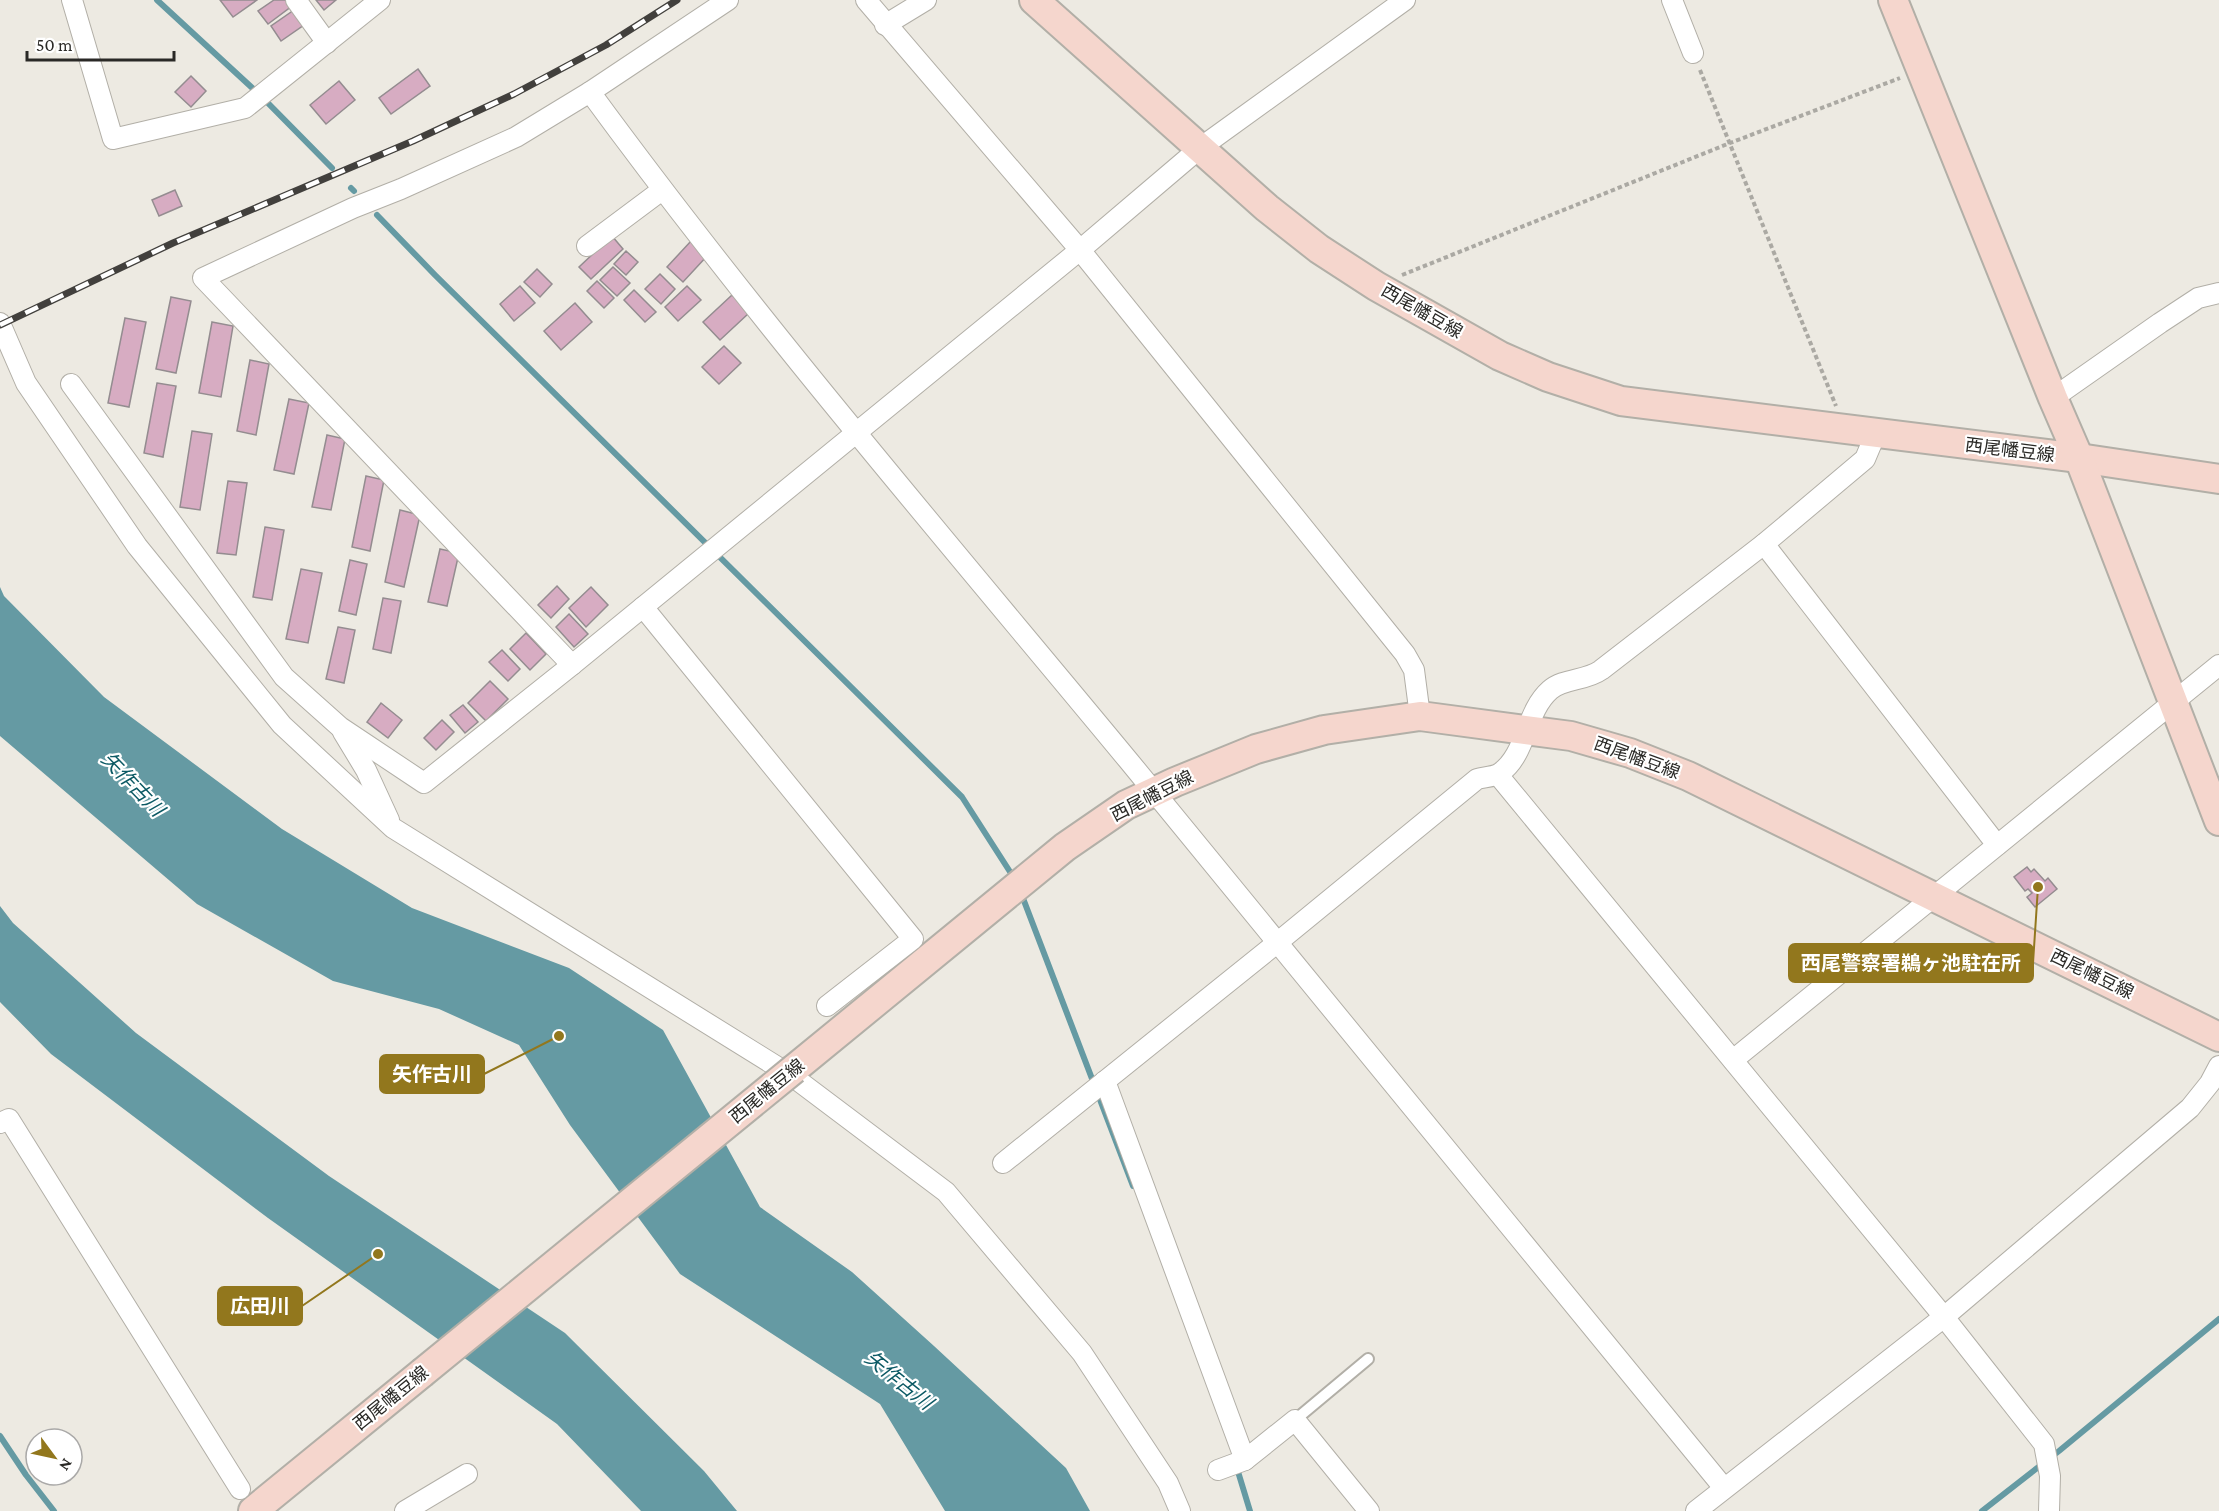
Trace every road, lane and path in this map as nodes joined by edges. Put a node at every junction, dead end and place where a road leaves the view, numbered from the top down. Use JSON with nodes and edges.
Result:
{"nodes":[{"id":1,"x":72,"y":0,"type":"edge"},
{"id":2,"x":296,"y":0,"type":"edge"},
{"id":3,"x":380,"y":0,"type":"edge"},
{"id":4,"x":728,"y":0,"type":"edge"},
{"id":5,"x":866,"y":0,"type":"edge"},
{"id":6,"x":926,"y":0,"type":"edge"},
{"id":7,"x":1034,"y":0,"type":"edge"},
{"id":8,"x":1405,"y":0,"type":"edge"},
{"id":9,"x":1672,"y":0,"type":"edge"},
{"id":10,"x":1893,"y":0,"type":"edge"},
{"id":11,"x":885,"y":25,"type":"junction"},
{"id":12,"x":327,"y":43,"type":"junction"},
{"id":13,"x":1693,"y":53,"type":"joint"},
{"id":14,"x":1920,"y":70,"type":"junction"},
{"id":15,"x":590,"y":92,"type":"junction"},
{"id":16,"x":1730,"y":143,"type":"junction"},
{"id":17,"x":1200,"y":148,"type":"junction"},
{"id":18,"x":662,"y":190,"type":"junction"},
{"id":19,"x":587,"y":246,"type":"dead end"},
{"id":20,"x":1080,"y":250,"type":"junction"},
{"id":21,"x":1376,"y":286,"type":"junction"},
{"id":22,"x":2219,"y":293,"type":"edge"},
{"id":23,"x":0,"y":323,"type":"edge"},
{"id":24,"x":71,"y":384,"type":"dead end"},
{"id":25,"x":2053,"y":398,"type":"junction"},
{"id":26,"x":1842,"y":429,"type":"junction"},
{"id":27,"x":857,"y":432,"type":"junction"},
{"id":28,"x":1876,"y":433,"type":"junction"},
{"id":29,"x":2079,"y":458,"type":"junction"},
{"id":30,"x":2219,"y":479,"type":"edge"},
{"id":31,"x":1764,"y":544,"type":"junction"},
{"id":32,"x":644,"y":607,"type":"junction"},
{"id":33,"x":572,"y":665,"type":"junction"},
{"id":34,"x":2219,"y":665,"type":"edge"},
{"id":35,"x":2174,"y":700,"type":"junction"},
{"id":36,"x":1420,"y":716,"type":"junction"},
{"id":37,"x":340,"y":727,"type":"junction"},
{"id":38,"x":1527,"y":730,"type":"junction"},
{"id":39,"x":1498,"y":775,"type":"junction"},
{"id":40,"x":1154,"y":791,"type":"junction"},
{"id":41,"x":2219,"y":821,"type":"edge"},
{"id":42,"x":393,"y":828,"type":"junction"},
{"id":43,"x":1996,"y":845,"type":"junction"},
{"id":44,"x":1934,"y":897,"type":"junction"},
{"id":45,"x":1278,"y":942,"type":"junction"},
{"id":46,"x":827,"y":1006,"type":"dead end"},
{"id":47,"x":2219,"y":1037,"type":"edge"},
{"id":48,"x":1732,"y":1060,"type":"junction"},
{"id":49,"x":2219,"y":1066,"type":"edge"},
{"id":50,"x":1105,"y":1081,"type":"junction"},
{"id":51,"x":0,"y":1124,"type":"edge"},
{"id":52,"x":1003,"y":1163,"type":"dead end"},
{"id":53,"x":1944,"y":1317,"type":"junction"},
{"id":54,"x":1368,"y":1359,"type":"dead end"},
{"id":55,"x":1295,"y":1420,"type":"junction"},
{"id":56,"x":1245,"y":1460,"type":"junction"},
{"id":57,"x":1218,"y":1470,"type":"dead end"},
{"id":58,"x":467,"y":1474,"type":"dead end"},
{"id":59,"x":1724,"y":1488,"type":"junction"},
{"id":60,"x":247,"y":1500,"type":"edge"},
{"id":61,"x":405,"y":1511,"type":"edge"},
{"id":62,"x":1180,"y":1511,"type":"edge"},
{"id":63,"x":1369,"y":1511,"type":"edge"},
{"id":64,"x":1696,"y":1511,"type":"edge"},
{"id":65,"x":2049,"y":1511,"type":"edge"}],
"edges":[{"from":1,"to":12,"type":"street"},
{"from":2,"to":12,"type":"street"},
{"from":3,"to":12,"type":"street"},
{"from":4,"to":15,"type":"street"},
{"from":5,"to":11,"type":"street"},
{"from":6,"to":11,"type":"street"},
{"from":7,"to":17,"type":"main road","name":"西尾幡豆線"},
{"from":8,"to":17,"type":"street"},
{"from":9,"to":13,"type":"street"},
{"from":10,"to":14,"type":"main road"},
{"from":11,"to":20,"type":"street"},
{"from":13,"to":16,"type":"path"},
{"from":14,"to":16,"type":"path"},
{"from":14,"to":25,"type":"main road"},
{"from":15,"to":18,"type":"street"},
{"from":15,"to":33,"type":"street"},
{"from":16,"to":21,"type":"path"},
{"from":16,"to":26,"type":"path"},
{"from":17,"to":20,"type":"street"},
{"from":17,"to":21,"type":"main road","name":"西尾幡豆線"},
{"from":18,"to":19,"type":"street"},
{"from":18,"to":27,"type":"street"},
{"from":20,"to":27,"type":"street"},
{"from":20,"to":36,"type":"street"},
{"from":21,"to":26,"type":"main road","name":"西尾幡豆線"},
{"from":22,"to":25,"type":"street"},
{"from":23,"to":42,"type":"street"},
{"from":24,"to":37,"type":"street"},
{"from":25,"to":29,"type":"main road"},
{"from":26,"to":28,"type":"main road","name":"西尾幡豆線"},
{"from":27,"to":32,"type":"street"},
{"from":27,"to":40,"type":"street"},
{"from":28,"to":29,"type":"main road","name":"西尾幡豆線"},
{"from":28,"to":31,"type":"street"},
{"from":29,"to":30,"type":"main road","name":"西尾幡豆線"},
{"from":29,"to":35,"type":"main road"},
{"from":31,"to":38,"type":"street"},
{"from":31,"to":43,"type":"street"},
{"from":32,"to":33,"type":"street"},
{"from":32,"to":46,"type":"street"},
{"from":33,"to":37,"type":"street"},
{"from":34,"to":35,"type":"street"},
{"from":35,"to":41,"type":"main road"},
{"from":35,"to":43,"type":"street"},
{"from":36,"to":38,"type":"main road","name":"西尾幡豆線"},
{"from":36,"to":40,"type":"main road","name":"西尾幡豆線"},
{"from":37,"to":42,"type":"street"},
{"from":38,"to":39,"type":"street"},
{"from":38,"to":44,"type":"main road","name":"西尾幡豆線"},
{"from":39,"to":45,"type":"street"},
{"from":39,"to":48,"type":"street"},
{"from":40,"to":45,"type":"street"},
{"from":40,"to":60,"type":"main road","name":"西尾幡豆線","bridge":true},
{"from":42,"to":62,"type":"street"},
{"from":43,"to":44,"type":"street"},
{"from":44,"to":47,"type":"main road","name":"西尾幡豆線"},
{"from":44,"to":48,"type":"street"},
{"from":45,"to":50,"type":"street"},
{"from":45,"to":59,"type":"street"},
{"from":48,"to":53,"type":"street"},
{"from":49,"to":53,"type":"street"},
{"from":50,"to":52,"type":"street"},
{"from":50,"to":56,"type":"street"},
{"from":51,"to":60,"type":"street"},
{"from":53,"to":59,"type":"street"},
{"from":53,"to":65,"type":"street"},
{"from":54,"to":55,"type":"lane"},
{"from":55,"to":56,"type":"street"},
{"from":55,"to":63,"type":"street"},
{"from":56,"to":57,"type":"street"},
{"from":58,"to":61,"type":"street"},
{"from":59,"to":64,"type":"street"}]}
